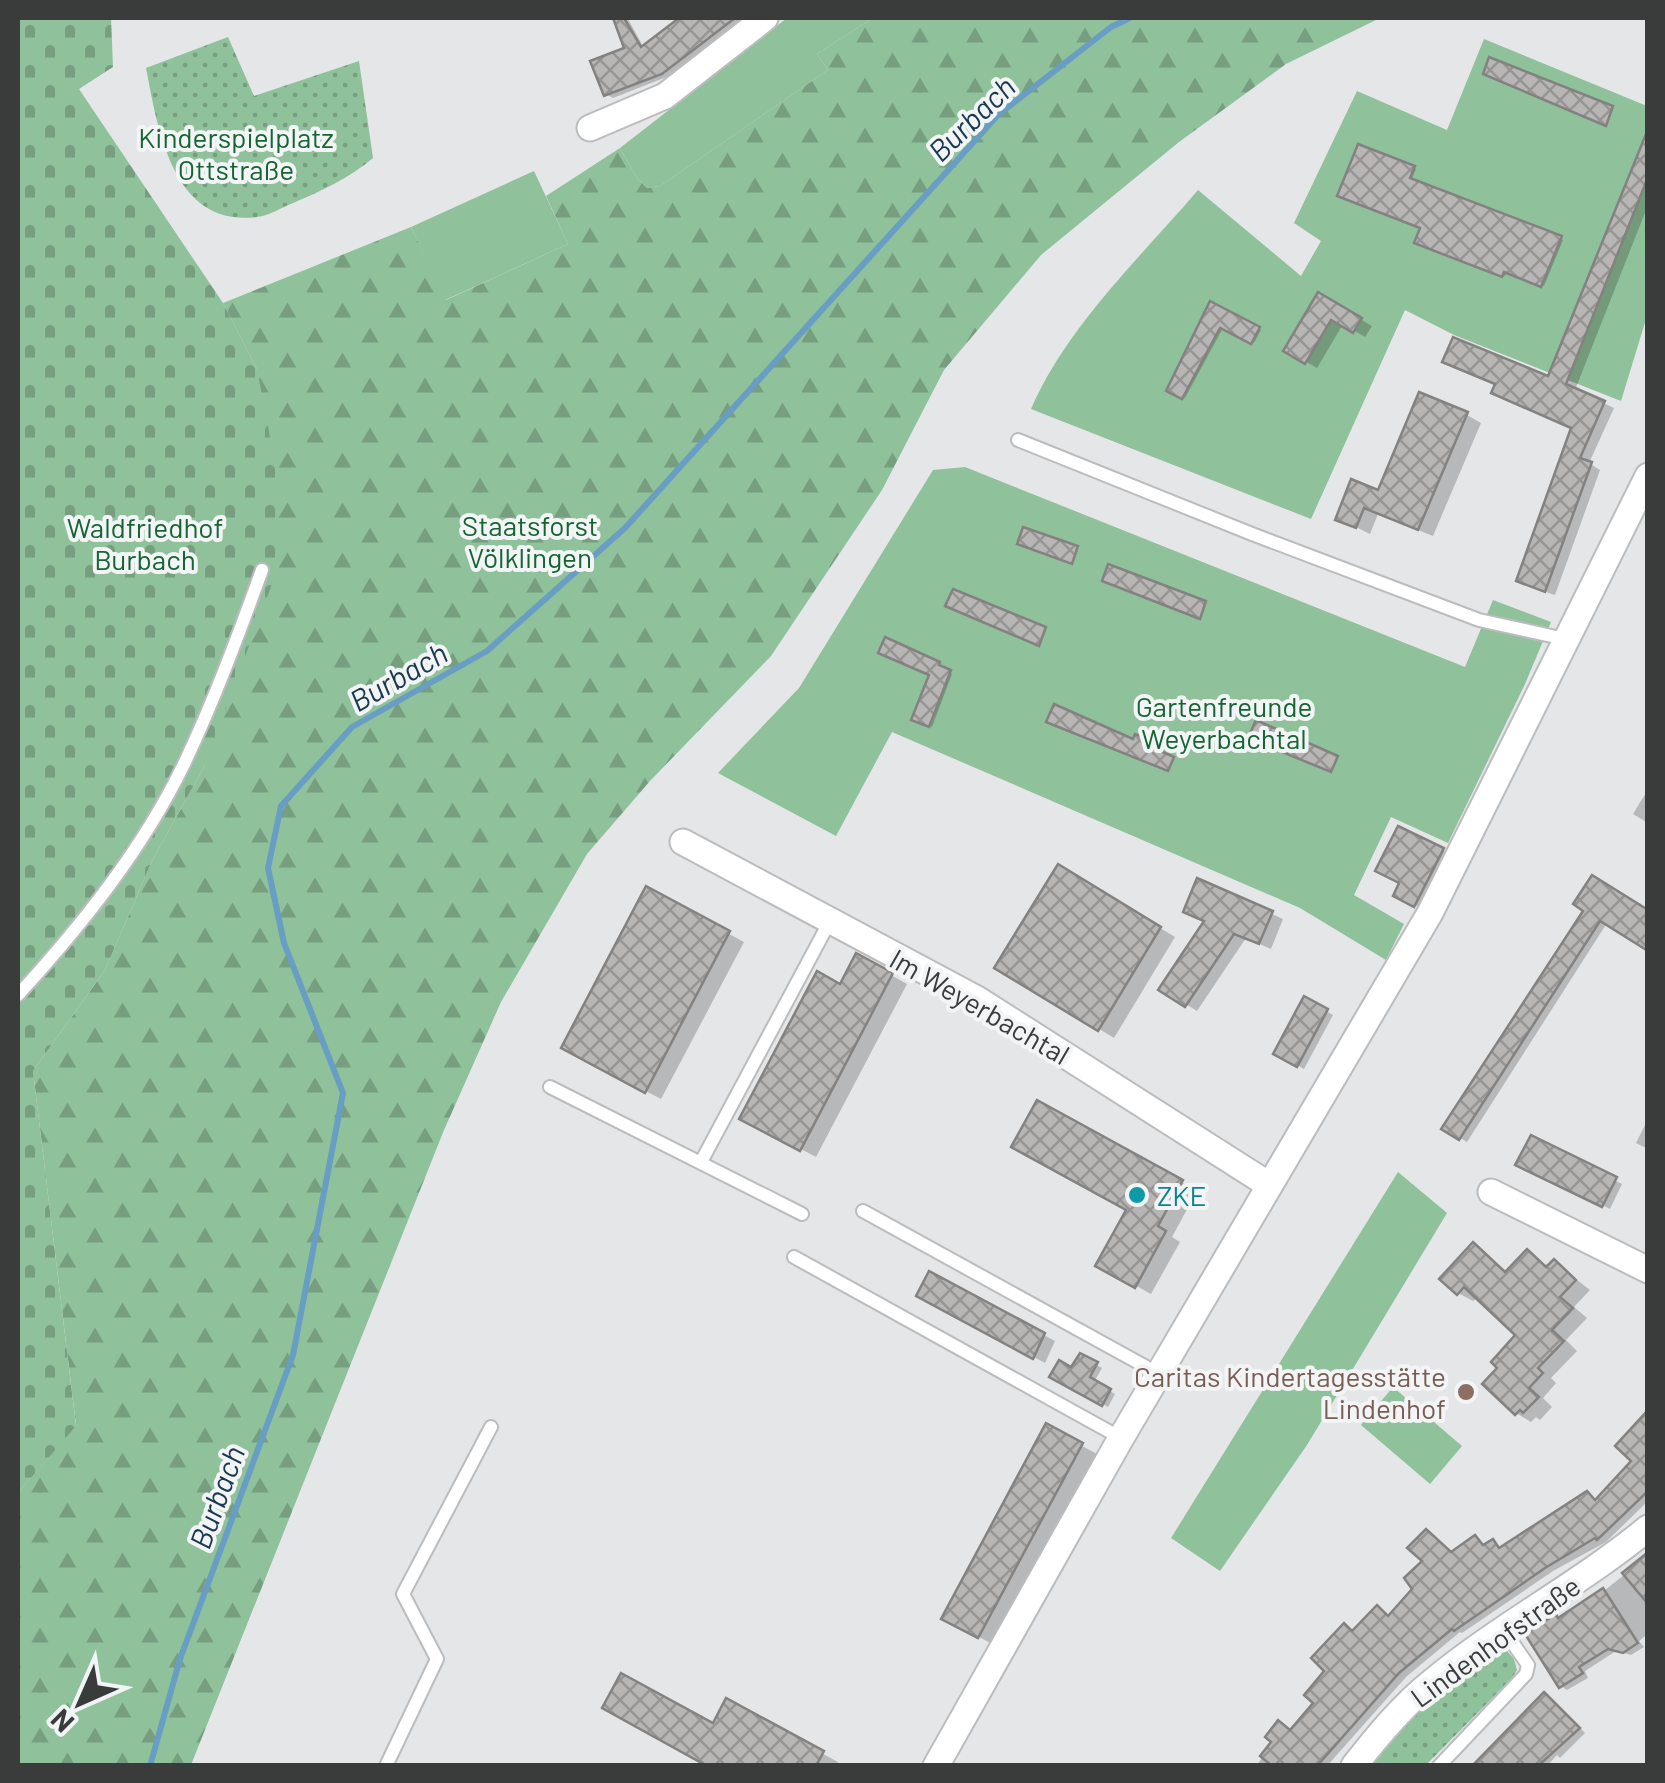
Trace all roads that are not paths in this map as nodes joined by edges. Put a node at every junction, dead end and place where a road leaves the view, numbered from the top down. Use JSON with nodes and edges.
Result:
{"nodes":[{"id":1,"x":765,"y":18,"type":"edge"},
{"id":2,"x":590,"y":128,"type":"dead end"},
{"id":3,"x":1018,"y":440,"type":"dead end"},
{"id":4,"x":1648,"y":476,"type":"edge"},
{"id":5,"x":262,"y":570,"type":"dead end"},
{"id":6,"x":1565,"y":639,"type":"junction"},
{"id":7,"x":683,"y":842,"type":"dead end"},
{"id":8,"x":830,"y":921,"type":"junction"},
{"id":9,"x":18,"y":995,"type":"edge"},
{"id":10,"x":550,"y":1087,"type":"dead end"},
{"id":11,"x":701,"y":1162,"type":"junction"},
{"id":12,"x":1269,"y":1184,"type":"junction"},
{"id":13,"x":1491,"y":1192,"type":"dead end"},
{"id":14,"x":863,"y":1212,"type":"dead end"},
{"id":15,"x":802,"y":1214,"type":"dead end"},
{"id":16,"x":794,"y":1257,"type":"dead end"},
{"id":17,"x":1648,"y":1270,"type":"edge"},
{"id":18,"x":1158,"y":1374,"type":"junction"},
{"id":19,"x":491,"y":1427,"type":"dead end"},
{"id":20,"x":1121,"y":1438,"type":"junction"},
{"id":21,"x":1648,"y":1528,"type":"edge"},
{"id":22,"x":1503,"y":1628,"type":"junction"},
{"id":23,"x":386,"y":1766,"type":"edge"},
{"id":24,"x":936,"y":1766,"type":"edge"},
{"id":25,"x":1354,"y":1766,"type":"edge"},
{"id":26,"x":1438,"y":1766,"type":"edge"}],
"edges":[{"from":1,"to":2,"type":"street"},
{"from":3,"to":6,"type":"lane"},
{"from":4,"to":6,"type":"street"},
{"from":5,"to":9,"type":"lane"},
{"from":6,"to":12,"type":"street"},
{"from":7,"to":8,"type":"street","name":"Im Weyerbachtal"},
{"from":8,"to":11,"type":"lane"},
{"from":8,"to":12,"type":"street","name":"Im Weyerbachtal"},
{"from":10,"to":11,"type":"lane"},
{"from":11,"to":15,"type":"lane"},
{"from":12,"to":18,"type":"street"},
{"from":13,"to":17,"type":"street"},
{"from":14,"to":18,"type":"lane"},
{"from":16,"to":20,"type":"lane"},
{"from":18,"to":20,"type":"street"},
{"from":19,"to":23,"type":"lane"},
{"from":20,"to":24,"type":"street"},
{"from":21,"to":22,"type":"street","name":"Lindenhofstraße"},
{"from":22,"to":25,"type":"street","name":"Lindenhofstraße"},
{"from":22,"to":26,"type":"lane"}]}
